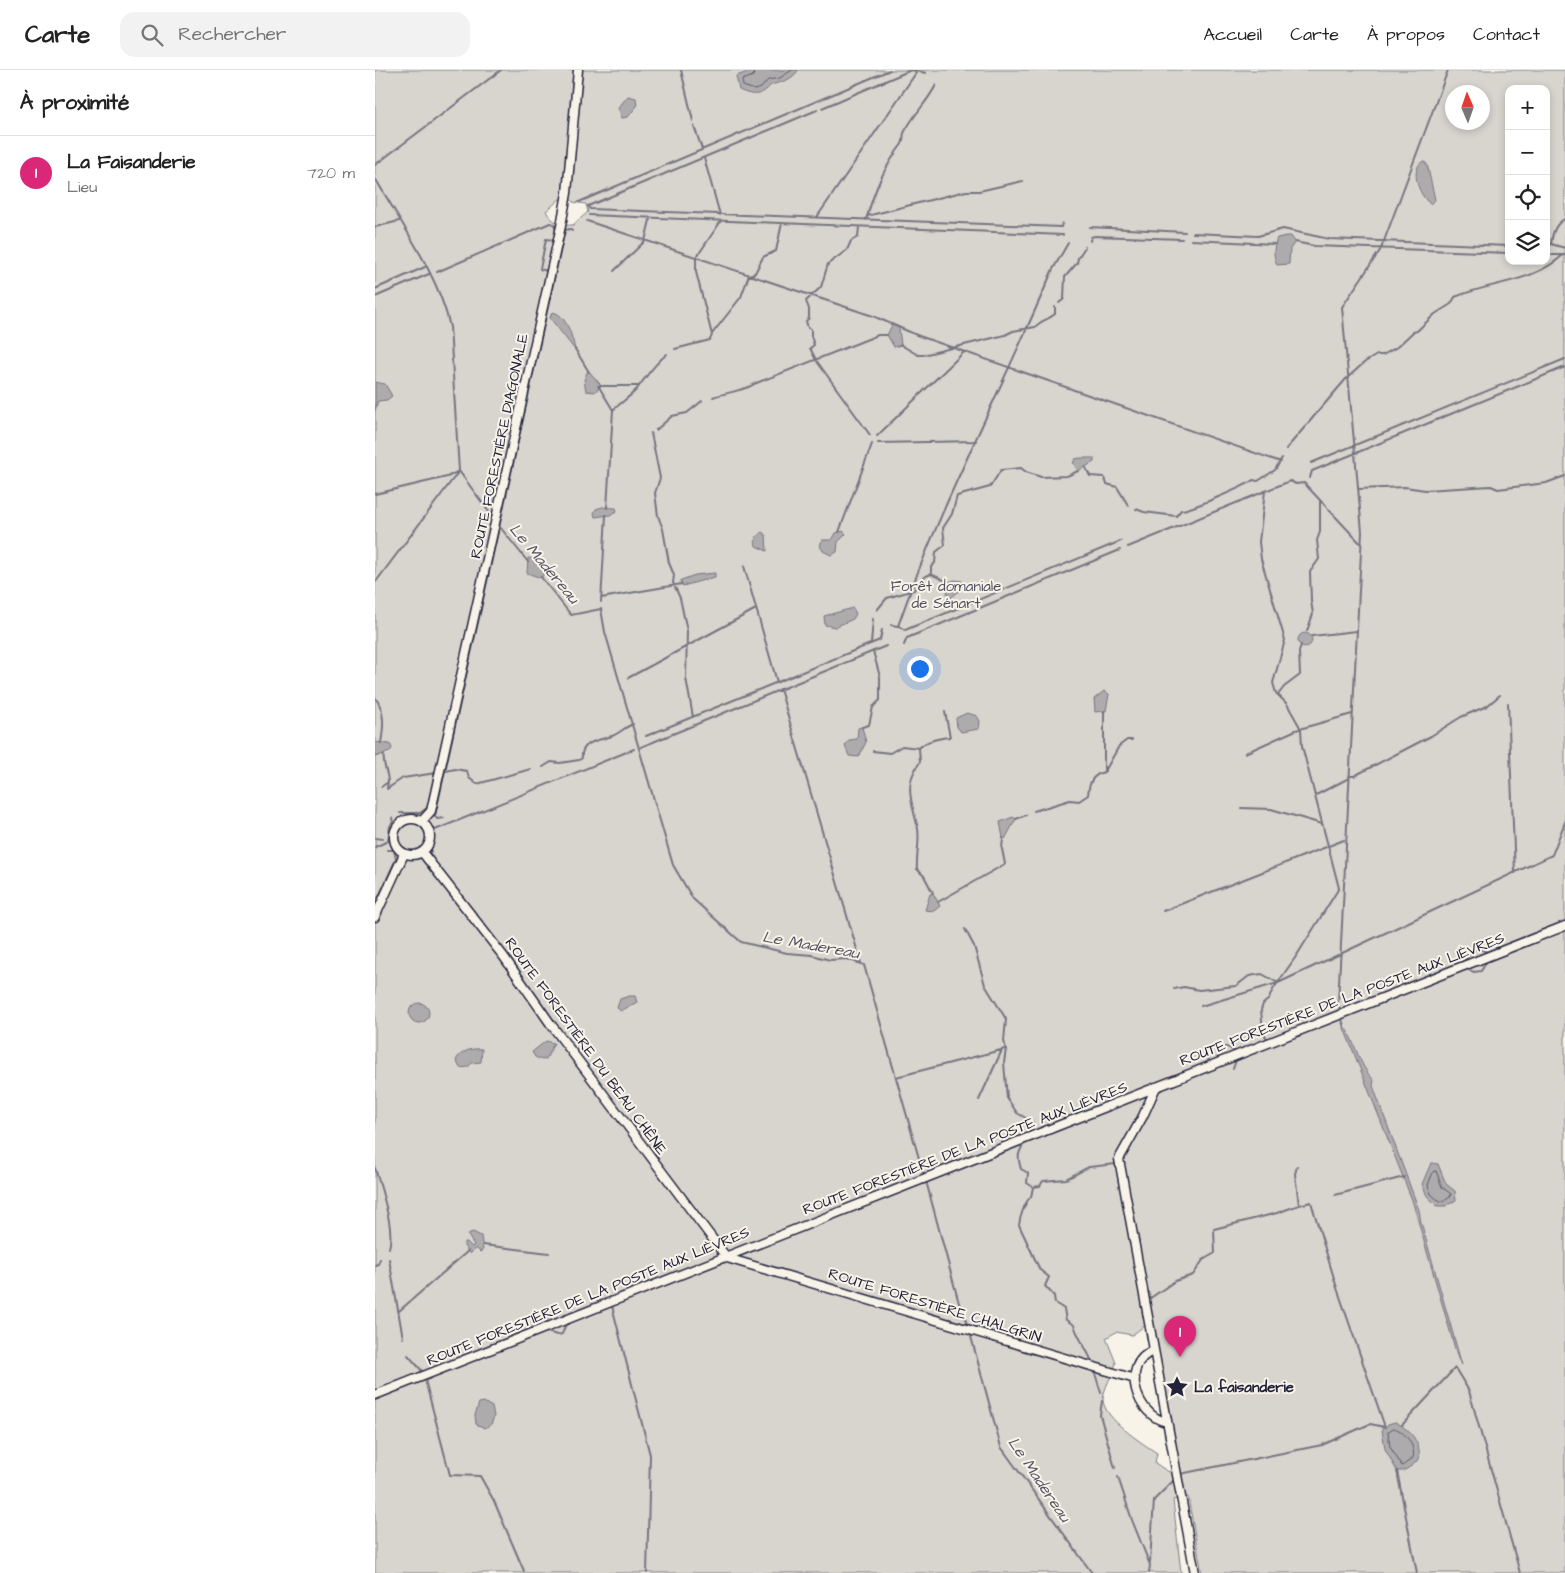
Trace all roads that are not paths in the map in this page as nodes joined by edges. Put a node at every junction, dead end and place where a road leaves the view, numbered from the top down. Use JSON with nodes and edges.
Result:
{"nodes":[{"id":1,"x":578,"y":70,"type":"edge"},
{"id":2,"x":422,"y":821,"type":"junction"},
{"id":3,"x":422,"y":852,"type":"junction"},
{"id":4,"x":404,"y":854,"type":"junction"},
{"id":5,"x":375,"y":917,"type":"edge"},
{"id":6,"x":1565,"y":926,"type":"edge"},
{"id":7,"x":1156,"y":1088,"type":"junction"},
{"id":8,"x":727,"y":1258,"type":"junction"},
{"id":9,"x":1153,"y":1351,"type":"junction"},
{"id":10,"x":1135,"y":1379,"type":"junction"},
{"id":11,"x":375,"y":1395,"type":"edge"},
{"id":12,"x":1167,"y":1422,"type":"junction"},
{"id":13,"x":1195,"y":1573,"type":"edge"}],
"edges":[{"from":1,"to":2,"type":"street","name":"ROUTE FORESTIÈRE DIAGONALE"},
{"from":2,"to":3,"type":"street"},
{"from":2,"to":4,"type":"street"},
{"from":3,"to":4,"type":"street"},
{"from":3,"to":8,"type":"street","name":"ROUTE FORESTIÈRE DU BEAU CHÊNE"},
{"from":4,"to":5,"type":"street"},
{"from":6,"to":7,"type":"street","name":"ROUTE FORESTIÈRE DE LA POSTE AUX LIÈVRES"},
{"from":7,"to":8,"type":"street","name":"ROUTE FORESTIÈRE DE LA POSTE AUX LIÈVRES"},
{"from":7,"to":9,"type":"street"},
{"from":8,"to":10,"type":"street","name":"ROUTE FORESTIÈRE CHALGRIN"},
{"from":8,"to":11,"type":"street","name":"ROUTE FORESTIÈRE DE LA POSTE AUX LIÈVRES"},
{"from":9,"to":10,"type":"street"},
{"from":9,"to":12,"type":"street"},
{"from":10,"to":12,"type":"street"},
{"from":12,"to":13,"type":"street"}]}
